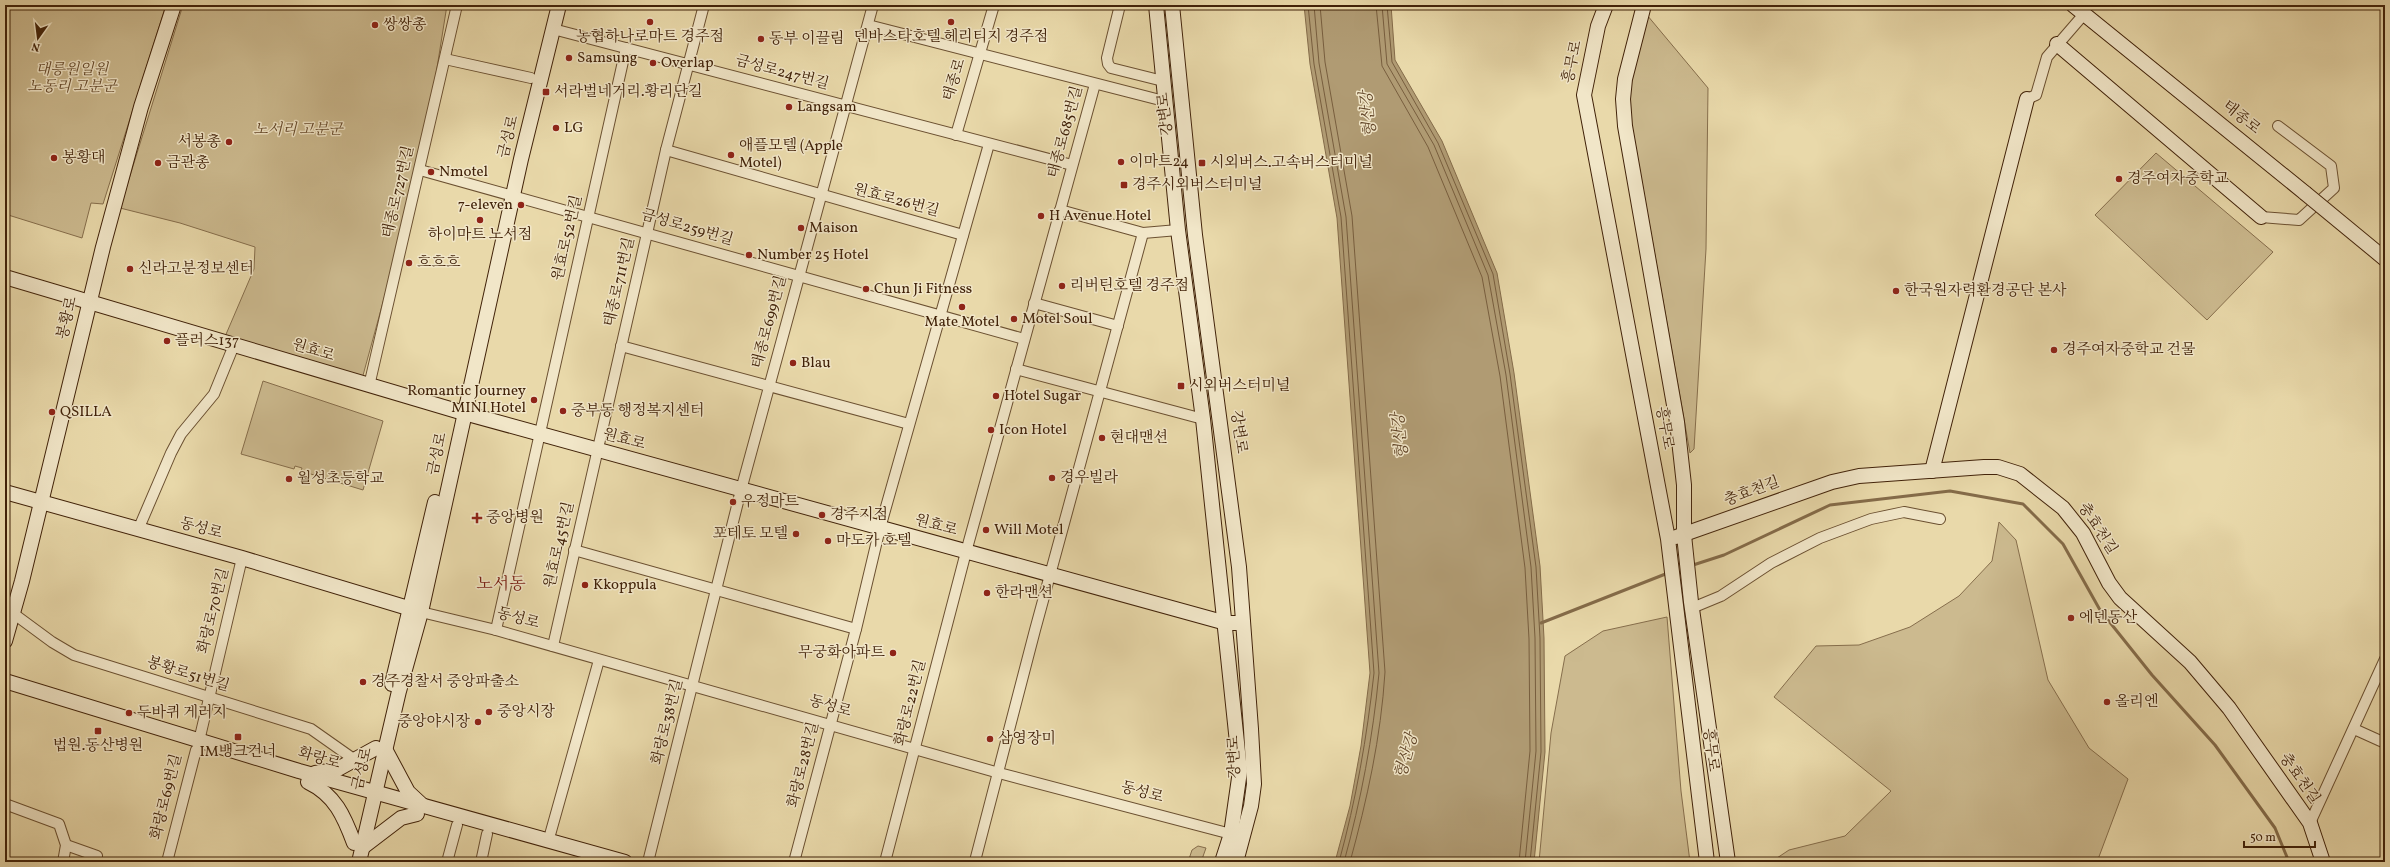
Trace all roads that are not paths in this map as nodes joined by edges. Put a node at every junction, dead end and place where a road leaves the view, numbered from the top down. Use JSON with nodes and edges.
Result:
{"nodes":[{"id":1,"x":174,"y":5,"type":"edge"},
{"id":2,"x":457,"y":5,"type":"edge"},
{"id":3,"x":549,"y":5,"type":"edge"},
{"id":4,"x":559,"y":5,"type":"edge"},
{"id":5,"x":704,"y":5,"type":"edge"},
{"id":6,"x":873,"y":5,"type":"edge"},
{"id":7,"x":994,"y":5,"type":"edge"},
{"id":8,"x":1120,"y":5,"type":"edge"},
{"id":9,"x":1150,"y":5,"type":"edge"},
{"id":10,"x":1156,"y":5,"type":"edge"},
{"id":11,"x":1172,"y":5,"type":"edge"},
{"id":12,"x":1606,"y":5,"type":"edge"},
{"id":13,"x":1644,"y":5,"type":"edge"},
{"id":14,"x":2079,"y":9,"type":"edge"},
{"id":15,"x":868,"y":25,"type":"junction"},
{"id":16,"x":553,"y":29,"type":"junction"},
{"id":17,"x":1158,"y":30,"type":"junction"},
{"id":18,"x":2057,"y":44,"type":"junction"},
{"id":19,"x":626,"y":48,"type":"junction"},
{"id":20,"x":981,"y":55,"type":"junction"},
{"id":21,"x":445,"y":59,"type":"junction"},
{"id":22,"x":689,"y":64,"type":"junction"},
{"id":23,"x":531,"y":78,"type":"junction"},
{"id":24,"x":1163,"y":81,"type":"junction"},
{"id":25,"x":1095,"y":84,"type":"junction"},
{"id":26,"x":2027,"y":99,"type":"joint"},
{"id":27,"x":1164,"y":101,"type":"junction"},
{"id":28,"x":846,"y":106,"type":"junction"},
{"id":29,"x":2278,"y":126,"type":"dead end"},
{"id":30,"x":956,"y":135,"type":"junction"},
{"id":31,"x":989,"y":144,"type":"junction"},
{"id":32,"x":666,"y":150,"type":"junction"},
{"id":33,"x":1072,"y":165,"type":"junction"},
{"id":34,"x":420,"y":170,"type":"junction"},
{"id":35,"x":508,"y":195,"type":"junction"},
{"id":36,"x":822,"y":196,"type":"junction"},
{"id":37,"x":1060,"y":210,"type":"junction"},
{"id":38,"x":588,"y":216,"type":"junction"},
{"id":39,"x":2262,"y":217,"type":"joint"},
{"id":40,"x":1178,"y":230,"type":"junction"},
{"id":41,"x":647,"y":233,"type":"junction"},
{"id":42,"x":1143,"y":233,"type":"junction"},
{"id":43,"x":963,"y":235,"type":"junction"},
{"id":44,"x":2385,"y":259,"type":"edge"},
{"id":45,"x":798,"y":275,"type":"junction"},
{"id":46,"x":5,"y":276,"type":"edge"},
{"id":47,"x":89,"y":301,"type":"junction"},
{"id":48,"x":1034,"y":303,"type":"junction"},
{"id":49,"x":940,"y":315,"type":"junction"},
{"id":50,"x":1118,"y":326,"type":"junction"},
{"id":51,"x":1024,"y":339,"type":"junction"},
{"id":52,"x":234,"y":345,"type":"junction"},
{"id":53,"x":621,"y":346,"type":"junction"},
{"id":54,"x":1016,"y":369,"type":"junction"},
{"id":55,"x":369,"y":386,"type":"junction"},
{"id":56,"x":768,"y":386,"type":"junction"},
{"id":57,"x":1100,"y":393,"type":"junction"},
{"id":58,"x":460,"y":412,"type":"junction"},
{"id":59,"x":1203,"y":419,"type":"junction"},
{"id":60,"x":909,"y":424,"type":"junction"},
{"id":61,"x":539,"y":434,"type":"junction"},
{"id":62,"x":597,"y":450,"type":"junction"},
{"id":63,"x":1932,"y":471,"type":"junction"},
{"id":64,"x":741,"y":490,"type":"junction"},
{"id":65,"x":5,"y":492,"type":"edge"},
{"id":66,"x":41,"y":504,"type":"junction"},
{"id":67,"x":1940,"y":519,"type":"dead end"},
{"id":68,"x":880,"y":528,"type":"junction"},
{"id":69,"x":138,"y":530,"type":"junction"},
{"id":70,"x":1684,"y":535,"type":"junction"},
{"id":71,"x":1668,"y":539,"type":"junction"},
{"id":72,"x":574,"y":550,"type":"junction"},
{"id":73,"x":966,"y":552,"type":"junction"},
{"id":74,"x":242,"y":558,"type":"junction"},
{"id":75,"x":1051,"y":576,"type":"junction"},
{"id":76,"x":716,"y":590,"type":"junction"},
{"id":77,"x":1692,"y":605,"type":"junction"},
{"id":78,"x":415,"y":610,"type":"junction"},
{"id":79,"x":10,"y":614,"type":"edge"},
{"id":80,"x":1226,"y":623,"type":"junction"},
{"id":81,"x":1243,"y":623,"type":"junction"},
{"id":82,"x":856,"y":629,"type":"junction"},
{"id":83,"x":496,"y":630,"type":"junction"},
{"id":84,"x":5,"y":641,"type":"edge"},
{"id":85,"x":553,"y":646,"type":"junction"},
{"id":86,"x":2385,"y":659,"type":"edge"},
{"id":87,"x":599,"y":660,"type":"junction"},
{"id":88,"x":5,"y":681,"type":"edge"},
{"id":89,"x":692,"y":686,"type":"junction"},
{"id":90,"x":5,"y":690,"type":"edge"},
{"id":91,"x":208,"y":697,"type":"junction"},
{"id":92,"x":830,"y":724,"type":"junction"},
{"id":93,"x":2354,"y":729,"type":"junction"},
{"id":94,"x":2385,"y":743,"type":"edge"},
{"id":95,"x":198,"y":745,"type":"junction"},
{"id":96,"x":381,"y":749,"type":"junction"},
{"id":97,"x":915,"y":749,"type":"junction"},
{"id":98,"x":355,"y":760,"type":"junction"},
{"id":99,"x":999,"y":773,"type":"junction"},
{"id":100,"x":306,"y":777,"type":"junction"},
{"id":101,"x":370,"y":796,"type":"junction"},
{"id":102,"x":5,"y":804,"type":"edge"},
{"id":103,"x":420,"y":811,"type":"junction"},
{"id":104,"x":2310,"y":823,"type":"junction"},
{"id":105,"x":457,"y":825,"type":"junction"},
{"id":106,"x":487,"y":834,"type":"junction"},
{"id":107,"x":1237,"y":836,"type":"junction"},
{"id":108,"x":548,"y":842,"type":"junction"},
{"id":109,"x":66,"y":845,"type":"junction"},
{"id":110,"x":358,"y":845,"type":"junction"},
{"id":111,"x":1222,"y":860,"type":"edge"},
{"id":112,"x":975,"y":861,"type":"edge"},
{"id":113,"x":63,"y":862,"type":"edge"},
{"id":114,"x":95,"y":862,"type":"edge"},
{"id":115,"x":168,"y":862,"type":"edge"},
{"id":116,"x":350,"y":862,"type":"edge"},
{"id":117,"x":359,"y":862,"type":"edge"},
{"id":118,"x":447,"y":862,"type":"edge"},
{"id":119,"x":481,"y":862,"type":"edge"},
{"id":120,"x":588,"y":862,"type":"edge"},
{"id":121,"x":625,"y":862,"type":"edge"},
{"id":122,"x":648,"y":862,"type":"edge"},
{"id":123,"x":794,"y":862,"type":"edge"},
{"id":124,"x":885,"y":862,"type":"edge"},
{"id":125,"x":1236,"y":862,"type":"edge"},
{"id":126,"x":1707,"y":862,"type":"edge"},
{"id":127,"x":1728,"y":862,"type":"edge"},
{"id":128,"x":2322,"y":862,"type":"edge"}],
"edges":[{"from":1,"to":47,"type":"street","name":"봉황로"},
{"from":2,"to":21,"type":"street","name":"태종로727번길"},
{"from":3,"to":23,"type":"street","name":"금성로"},
{"from":4,"to":16,"type":"street","name":"금성로"},
{"from":5,"to":22,"type":"street","name":"태종로711번길"},
{"from":6,"to":15,"type":"street","name":"태종로699번길"},
{"from":7,"to":20,"type":"street"},
{"from":8,"to":24,"type":"street"},
{"from":9,"to":17,"type":"street"},
{"from":10,"to":17,"type":"street","name":"강변로"},
{"from":11,"to":81,"type":"street","name":"강변로"},
{"from":12,"to":71,"type":"street","name":"흥무로"},
{"from":13,"to":70,"type":"street","name":"흥무로"},
{"from":14,"to":18,"type":"street"},
{"from":14,"to":44,"type":"street","name":"태종로","bridge":true},
{"from":15,"to":20,"type":"street","name":"태종로"},
{"from":15,"to":28,"type":"street","name":"태종로699번길"},
{"from":16,"to":19,"type":"street","name":"금성로247번길"},
{"from":16,"to":35,"type":"street","name":"금성로"},
{"from":17,"to":24,"type":"street","name":"강변로"},
{"from":18,"to":26,"type":"street"},
{"from":18,"to":39,"type":"street"},
{"from":19,"to":22,"type":"street","name":"금성로247번길"},
{"from":19,"to":38,"type":"street","name":"원효로52번길"},
{"from":20,"to":25,"type":"street","name":"태종로685번길"},
{"from":20,"to":30,"type":"street","name":"태종로"},
{"from":21,"to":23,"type":"street"},
{"from":21,"to":34,"type":"street","name":"태종로727번길"},
{"from":22,"to":28,"type":"street","name":"금성로247번길"},
{"from":22,"to":32,"type":"street","name":"태종로711번길"},
{"from":23,"to":35,"type":"street","name":"금성로"},
{"from":24,"to":27,"type":"street","name":"강변로"},
{"from":25,"to":27,"type":"street"},
{"from":25,"to":33,"type":"street","name":"태종로685번길"},
{"from":26,"to":63,"type":"street"},
{"from":27,"to":40,"type":"street","name":"강변로"},
{"from":28,"to":30,"type":"street","name":"금성로247번길"},
{"from":28,"to":36,"type":"street","name":"태종로699번길"},
{"from":29,"to":39,"type":"street"},
{"from":30,"to":31,"type":"street","name":"금성로247번길"},
{"from":31,"to":33,"type":"street","name":"금성로247번길"},
{"from":31,"to":43,"type":"street"},
{"from":32,"to":36,"type":"street"},
{"from":32,"to":41,"type":"street","name":"태종로711번길"},
{"from":33,"to":37,"type":"street","name":"태종로685번길"},
{"from":34,"to":35,"type":"street"},
{"from":34,"to":55,"type":"street","name":"태종로727번길"},
{"from":35,"to":38,"type":"street","name":"금성로259번길"},
{"from":35,"to":58,"type":"street","name":"금성로"},
{"from":36,"to":43,"type":"street","name":"원효로26번길"},
{"from":36,"to":45,"type":"street","name":"태종로699번길"},
{"from":37,"to":42,"type":"street"},
{"from":37,"to":48,"type":"street","name":"태종로685번길"},
{"from":38,"to":41,"type":"street","name":"금성로259번길"},
{"from":38,"to":61,"type":"street","name":"원효로52번길"},
{"from":40,"to":42,"type":"street"},
{"from":40,"to":59,"type":"street","name":"강변로"},
{"from":41,"to":45,"type":"street","name":"금성로259번길"},
{"from":41,"to":53,"type":"street","name":"태종로711번길"},
{"from":42,"to":50,"type":"street"},
{"from":43,"to":49,"type":"street"},
{"from":45,"to":49,"type":"street","name":"금성로259번길"},
{"from":45,"to":56,"type":"street","name":"태종로699번길"},
{"from":46,"to":47,"type":"street","name":"원효로"},
{"from":47,"to":52,"type":"street","name":"원효로"},
{"from":47,"to":66,"type":"street","name":"봉황로"},
{"from":48,"to":50,"type":"street"},
{"from":48,"to":51,"type":"street","name":"태종로685번길"},
{"from":49,"to":51,"type":"street","name":"금성로259번길"},
{"from":49,"to":60,"type":"street"},
{"from":50,"to":57,"type":"street"},
{"from":51,"to":54,"type":"street","name":"태종로685번길"},
{"from":52,"to":55,"type":"street","name":"원효로"},
{"from":52,"to":69,"type":"street"},
{"from":53,"to":56,"type":"street","name":"태종로699번길"},
{"from":53,"to":62,"type":"street","name":"태종로711번길"},
{"from":54,"to":57,"type":"street"},
{"from":54,"to":73,"type":"street","name":"태종로685번길"},
{"from":55,"to":58,"type":"street","name":"원효로"},
{"from":56,"to":60,"type":"street"},
{"from":56,"to":64,"type":"street","name":"태종로699번길"},
{"from":57,"to":59,"type":"street"},
{"from":57,"to":75,"type":"street"},
{"from":58,"to":61,"type":"street","name":"원효로"},
{"from":58,"to":78,"type":"street","name":"금성로"},
{"from":59,"to":80,"type":"street","name":"강변로"},
{"from":60,"to":68,"type":"street"},
{"from":61,"to":62,"type":"street","name":"원효로"},
{"from":61,"to":83,"type":"street","name":"원효로52번길"},
{"from":62,"to":64,"type":"street","name":"원효로"},
{"from":62,"to":72,"type":"street","name":"원효로45번길"},
{"from":63,"to":70,"type":"street","name":"충효천길"},
{"from":63,"to":104,"type":"street","name":"충효천길"},
{"from":64,"to":68,"type":"street","name":"원효로"},
{"from":64,"to":76,"type":"street","name":"화랑로38번길"},
{"from":65,"to":66,"type":"street","name":"동성로"},
{"from":66,"to":69,"type":"street","name":"동성로"},
{"from":66,"to":79,"type":"street","name":"봉황로"},
{"from":67,"to":77,"type":"street"},
{"from":68,"to":73,"type":"street","name":"원효로"},
{"from":68,"to":82,"type":"street","name":"화랑로28번길"},
{"from":69,"to":74,"type":"street","name":"동성로"},
{"from":70,"to":71,"type":"street","name":"충효천길"},
{"from":70,"to":77,"type":"street","name":"흥무로"},
{"from":71,"to":126,"type":"street","name":"흥무로"},
{"from":72,"to":76,"type":"street"},
{"from":72,"to":85,"type":"street","name":"원효로45번길"},
{"from":73,"to":75,"type":"street","name":"원효로"},
{"from":73,"to":97,"type":"street","name":"화랑로22번길"},
{"from":74,"to":78,"type":"street","name":"동성로"},
{"from":74,"to":91,"type":"street","name":"화랑로70번길"},
{"from":75,"to":80,"type":"street","name":"원효로"},
{"from":75,"to":99,"type":"street"},
{"from":76,"to":82,"type":"street"},
{"from":76,"to":89,"type":"street","name":"화랑로38번길"},
{"from":77,"to":127,"type":"street","name":"흥무로"},
{"from":78,"to":83,"type":"street","name":"동성로"},
{"from":78,"to":96,"type":"street","name":"금성로"},
{"from":79,"to":84,"type":"street","name":"봉황로"},
{"from":79,"to":91,"type":"street","name":"봉황로51번길"},
{"from":80,"to":81,"type":"street","name":"원효로"},
{"from":80,"to":107,"type":"street","name":"강변로"},
{"from":81,"to":107,"type":"street","name":"강변로"},
{"from":82,"to":92,"type":"street","name":"화랑로28번길"},
{"from":83,"to":85,"type":"street","name":"동성로"},
{"from":85,"to":87,"type":"street","name":"동성로"},
{"from":86,"to":93,"type":"street"},
{"from":87,"to":89,"type":"street","name":"동성로"},
{"from":87,"to":108,"type":"street"},
{"from":88,"to":95,"type":"street","name":"화랑로"},
{"from":89,"to":92,"type":"street","name":"동성로"},
{"from":89,"to":122,"type":"street","name":"화랑로38번길"},
{"from":90,"to":95,"type":"street","name":"화랑로"},
{"from":91,"to":95,"type":"street","name":"화랑로70번길"},
{"from":91,"to":98,"type":"street","name":"봉황로51번길"},
{"from":92,"to":97,"type":"street","name":"동성로"},
{"from":92,"to":123,"type":"street","name":"화랑로28번길"},
{"from":93,"to":94,"type":"street"},
{"from":93,"to":104,"type":"street"},
{"from":95,"to":100,"type":"street","name":"화랑로"},
{"from":95,"to":115,"type":"street","name":"화랑로69번길"},
{"from":96,"to":98,"type":"street"},
{"from":96,"to":101,"type":"street","name":"금성로"},
{"from":96,"to":103,"type":"street"},
{"from":97,"to":99,"type":"street","name":"동성로"},
{"from":97,"to":124,"type":"street","name":"화랑로22번길"},
{"from":98,"to":100,"type":"street"},
{"from":99,"to":107,"type":"street","name":"동성로"},
{"from":99,"to":112,"type":"street"},
{"from":100,"to":101,"type":"street","name":"화랑로"},
{"from":100,"to":110,"type":"street"},
{"from":101,"to":103,"type":"street","name":"화랑로"},
{"from":101,"to":110,"type":"street","name":"금성로"},
{"from":102,"to":109,"type":"street"},
{"from":103,"to":105,"type":"street","name":"화랑로"},
{"from":103,"to":108,"type":"street","name":"화랑로"},
{"from":103,"to":110,"type":"street"},
{"from":104,"to":128,"type":"street","name":"충효천길"},
{"from":105,"to":106,"type":"street","name":"화랑로"},
{"from":105,"to":118,"type":"street"},
{"from":106,"to":119,"type":"street"},
{"from":106,"to":120,"type":"street","name":"화랑로"},
{"from":107,"to":111,"type":"street","name":"강변로"},
{"from":107,"to":125,"type":"street","name":"강변로"},
{"from":108,"to":121,"type":"street","name":"화랑로"},
{"from":109,"to":113,"type":"street"},
{"from":109,"to":114,"type":"street"},
{"from":110,"to":116,"type":"street","name":"금성로"},
{"from":110,"to":117,"type":"street","name":"금성로"}]}
